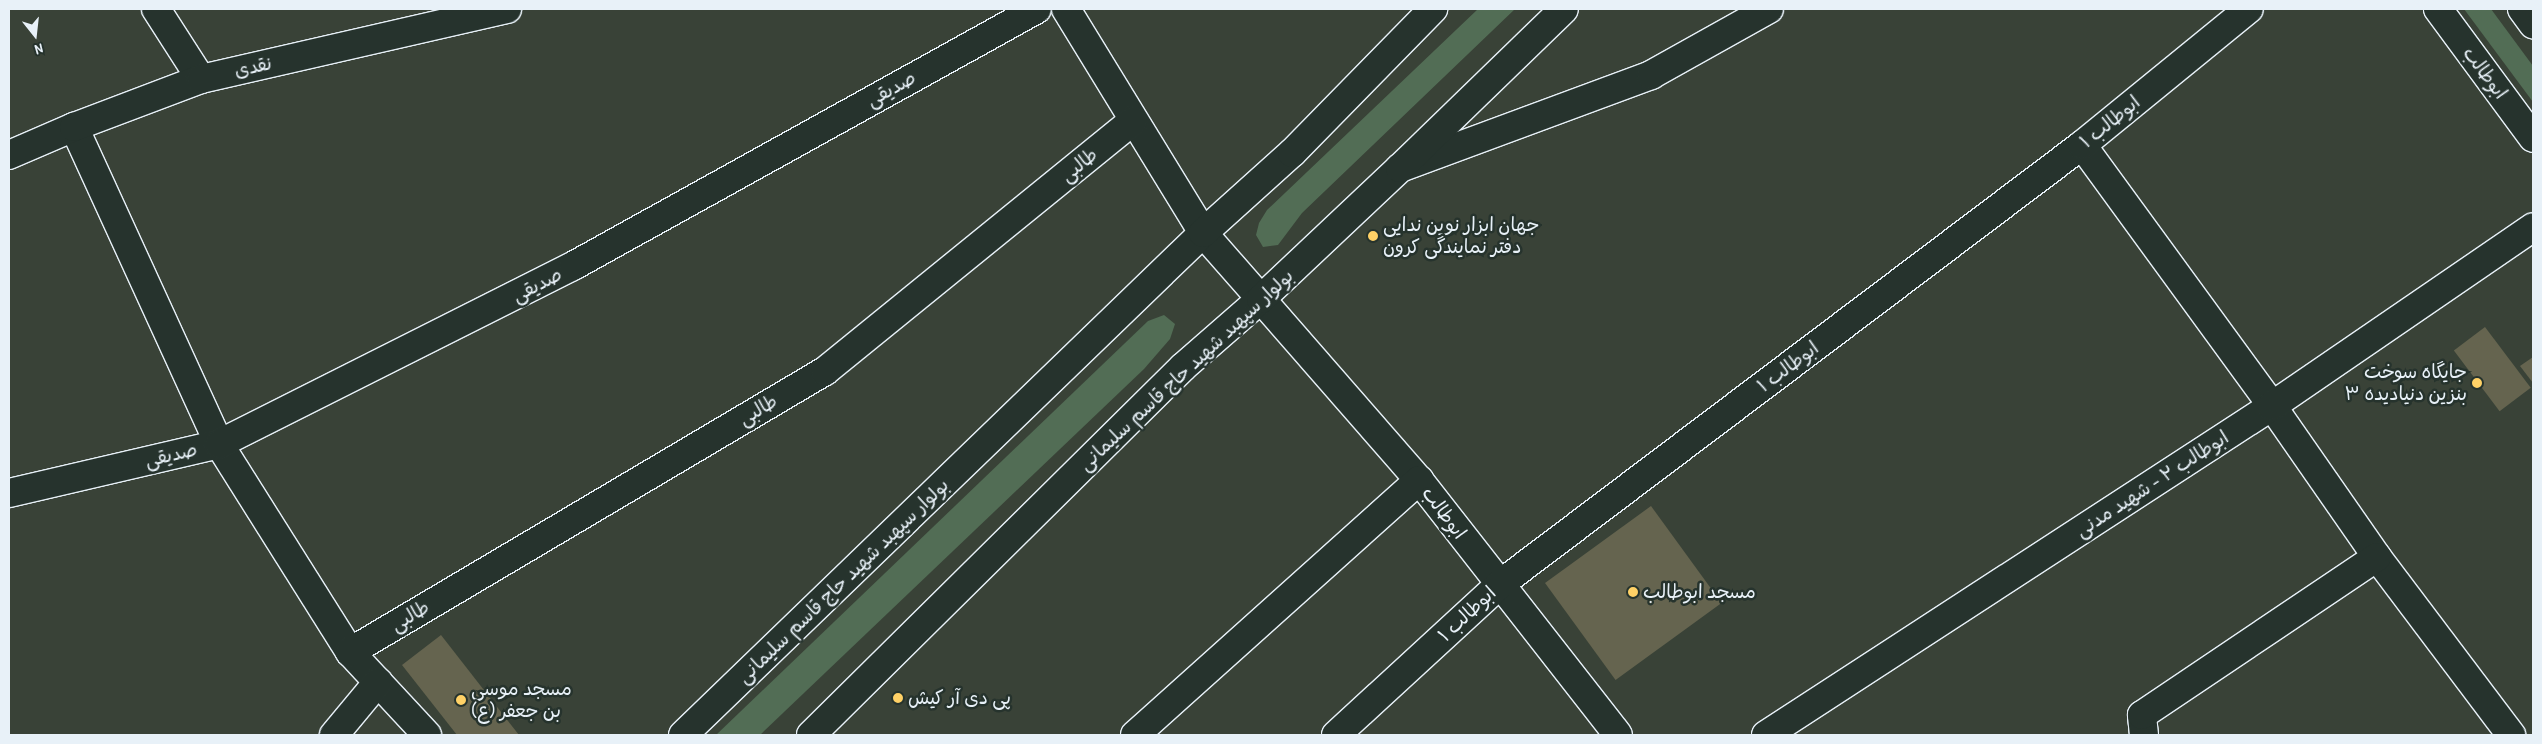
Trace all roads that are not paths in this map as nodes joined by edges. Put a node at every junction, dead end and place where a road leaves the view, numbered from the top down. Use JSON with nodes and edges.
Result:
{"nodes":[{"id":1,"x":156,"y":9,"type":"edge"},
{"id":2,"x":507,"y":9,"type":"edge"},
{"id":3,"x":1037,"y":9,"type":"edge"},
{"id":4,"x":1066,"y":9,"type":"edge"},
{"id":5,"x":1433,"y":9,"type":"edge"},
{"id":6,"x":1564,"y":9,"type":"edge"},
{"id":7,"x":1769,"y":9,"type":"edge"},
{"id":8,"x":2249,"y":9,"type":"edge"},
{"id":9,"x":2438,"y":9,"type":"edge"},
{"id":10,"x":2522,"y":9,"type":"edge"},
{"id":11,"x":2533,"y":24,"type":"edge"},
{"id":12,"x":201,"y":80,"type":"junction"},
{"id":13,"x":1133,"y":121,"type":"junction"},
{"id":14,"x":74,"y":127,"type":"junction"},
{"id":15,"x":2533,"y":138,"type":"edge"},
{"id":16,"x":2082,"y":145,"type":"junction"},
{"id":17,"x":9,"y":155,"type":"edge"},
{"id":18,"x":1400,"y":168,"type":"junction"},
{"id":19,"x":2533,"y":227,"type":"edge"},
{"id":20,"x":1203,"y":233,"type":"junction"},
{"id":21,"x":1261,"y":298,"type":"junction"},
{"id":22,"x":2272,"y":406,"type":"junction"},
{"id":23,"x":219,"y":444,"type":"junction"},
{"id":24,"x":1419,"y":480,"type":"junction"},
{"id":25,"x":9,"y":493,"type":"edge"},
{"id":26,"x":2377,"y":556,"type":"junction"},
{"id":27,"x":1499,"y":585,"type":"junction"},
{"id":28,"x":350,"y":652,"type":"junction"},
{"id":29,"x":378,"y":682,"type":"junction"},
{"id":30,"x":334,"y":735,"type":"edge"},
{"id":31,"x":427,"y":735,"type":"edge"},
{"id":32,"x":683,"y":735,"type":"edge"},
{"id":33,"x":811,"y":735,"type":"edge"},
{"id":34,"x":1135,"y":735,"type":"edge"},
{"id":35,"x":1336,"y":735,"type":"edge"},
{"id":36,"x":1618,"y":735,"type":"edge"},
{"id":37,"x":1766,"y":735,"type":"edge"},
{"id":38,"x":2144,"y":735,"type":"edge"},
{"id":39,"x":2511,"y":735,"type":"edge"}],
"edges":[{"from":1,"to":12,"type":"street"},
{"from":2,"to":12,"type":"street","name":"نقدی"},
{"from":3,"to":23,"type":"street","name":"صدیقی"},
{"from":4,"to":13,"type":"street","name":"ابوطالب"},
{"from":5,"to":20,"type":"street","name":"بولوار سپهبد شهید حاج قاسم سلیمانی"},
{"from":6,"to":18,"type":"street","name":"بولوار سپهبد شهید حاج قاسم سلیمانی"},
{"from":7,"to":18,"type":"street"},
{"from":8,"to":16,"type":"street","name":"ابوطالب ۱"},
{"from":9,"to":15,"type":"street","name":"ابوطالب"},
{"from":10,"to":11,"type":"street"},
{"from":12,"to":14,"type":"street","name":"نقدی"},
{"from":13,"to":20,"type":"street","name":"ابوطالب"},
{"from":13,"to":28,"type":"street","name":"طالبی"},
{"from":14,"to":17,"type":"street","name":"نقدی"},
{"from":14,"to":23,"type":"street"},
{"from":16,"to":22,"type":"street"},
{"from":16,"to":27,"type":"street","name":"ابوطالب ۱"},
{"from":18,"to":21,"type":"street","name":"بولوار سپهبد شهید حاج قاسم سلیمانی"},
{"from":19,"to":22,"type":"street","name":"ابوطالب ۲ - شهید مدنی"},
{"from":20,"to":21,"type":"street","name":"ابوطالب"},
{"from":20,"to":32,"type":"street","name":"بولوار سپهبد شهید حاج قاسم سلیمانی"},
{"from":21,"to":24,"type":"street","name":"ابوطالب"},
{"from":21,"to":33,"type":"street","name":"بولوار سپهبد شهید حاج قاسم سلیمانی"},
{"from":22,"to":26,"type":"street"},
{"from":22,"to":37,"type":"street","name":"ابوطالب ۲ - شهید مدنی"},
{"from":23,"to":25,"type":"street","name":"صدیقی"},
{"from":23,"to":28,"type":"street"},
{"from":24,"to":27,"type":"street","name":"ابوطالب"},
{"from":24,"to":34,"type":"street"},
{"from":26,"to":38,"type":"street"},
{"from":26,"to":39,"type":"street"},
{"from":27,"to":35,"type":"street","name":"ابوطالب ۱"},
{"from":27,"to":36,"type":"street","name":"ابوطالب"},
{"from":28,"to":29,"type":"street"},
{"from":29,"to":30,"type":"street"},
{"from":29,"to":31,"type":"street"}]}
